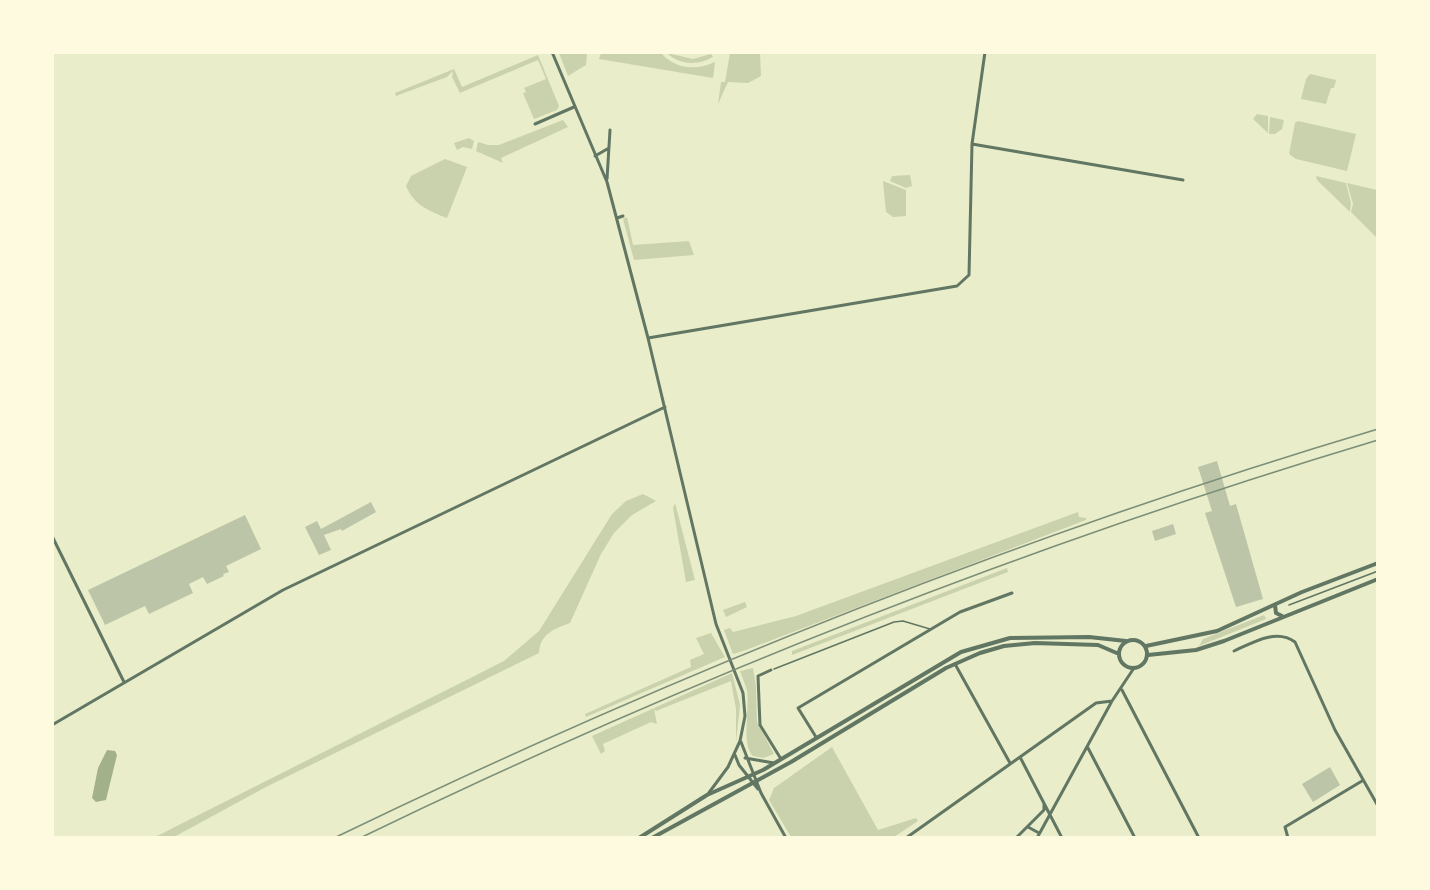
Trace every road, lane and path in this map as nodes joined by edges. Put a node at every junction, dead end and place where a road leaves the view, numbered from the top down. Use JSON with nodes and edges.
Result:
{"nodes":[{"id":1,"x":552,"y":52,"type":"edge"},
{"id":2,"x":985,"y":52,"type":"edge"},
{"id":3,"x":574,"y":107,"type":"junction"},
{"id":4,"x":535,"y":124,"type":"dead end"},
{"id":5,"x":610,"y":130,"type":"dead end"},
{"id":6,"x":972,"y":144,"type":"junction"},
{"id":7,"x":609,"y":148,"type":"junction"},
{"id":8,"x":595,"y":156,"type":"junction"},
{"id":9,"x":1183,"y":180,"type":"dead end"},
{"id":10,"x":607,"y":182,"type":"junction"},
{"id":11,"x":623,"y":216,"type":"dead end"},
{"id":12,"x":617,"y":218,"type":"junction"},
{"id":13,"x":648,"y":338,"type":"junction"},
{"id":14,"x":665,"y":407,"type":"junction"},
{"id":15,"x":52,"y":536,"type":"edge"},
{"id":16,"x":1377,"y":563,"type":"edge"},
{"id":17,"x":1377,"y":571,"type":"edge"},
{"id":18,"x":1377,"y":579,"type":"edge"},
{"id":19,"x":1012,"y":594,"type":"dead end"},
{"id":20,"x":1275,"y":605,"type":"junction"},
{"id":21,"x":1289,"y":605,"type":"dead end"},
{"id":22,"x":1282,"y":617,"type":"junction"},
{"id":23,"x":931,"y":629,"type":"junction"},
{"id":24,"x":1126,"y":641,"type":"junction"},
{"id":25,"x":1146,"y":646,"type":"junction"},
{"id":26,"x":1234,"y":651,"type":"dead end"},
{"id":27,"x":1119,"y":654,"type":"junction"},
{"id":28,"x":1148,"y":655,"type":"junction"},
{"id":29,"x":955,"y":664,"type":"junction"},
{"id":30,"x":1134,"y":668,"type":"junction"},
{"id":31,"x":772,"y":669,"type":"joint"},
{"id":32,"x":124,"y":682,"type":"junction"},
{"id":33,"x":1122,"y":690,"type":"junction"},
{"id":34,"x":1112,"y":701,"type":"junction"},
{"id":35,"x":52,"y":725,"type":"edge"},
{"id":36,"x":816,"y":737,"type":"junction"},
{"id":37,"x":740,"y":741,"type":"junction"},
{"id":38,"x":1088,"y":748,"type":"junction"},
{"id":39,"x":735,"y":754,"type":"junction"},
{"id":40,"x":1020,"y":756,"type":"junction"},
{"id":41,"x":745,"y":758,"type":"junction"},
{"id":42,"x":781,"y":759,"type":"junction"},
{"id":43,"x":774,"y":763,"type":"junction"},
{"id":44,"x":1010,"y":763,"type":"junction"},
{"id":45,"x":750,"y":776,"type":"junction"},
{"id":46,"x":1362,"y":781,"type":"junction"},
{"id":47,"x":754,"y":782,"type":"junction"},
{"id":48,"x":707,"y":795,"type":"junction"},
{"id":49,"x":1044,"y":802,"type":"junction"},
{"id":50,"x":1377,"y":806,"type":"edge"},
{"id":51,"x":1050,"y":810,"type":"junction"},
{"id":52,"x":1028,"y":826,"type":"junction"},
{"id":53,"x":1039,"y":833,"type":"junction"},
{"id":54,"x":639,"y":837,"type":"edge"},
{"id":55,"x":652,"y":837,"type":"edge"},
{"id":56,"x":786,"y":837,"type":"edge"},
{"id":57,"x":906,"y":837,"type":"edge"},
{"id":58,"x":1016,"y":837,"type":"edge"},
{"id":59,"x":1037,"y":837,"type":"edge"},
{"id":60,"x":1062,"y":837,"type":"edge"},
{"id":61,"x":1135,"y":837,"type":"edge"},
{"id":62,"x":1199,"y":837,"type":"edge"},
{"id":63,"x":1288,"y":837,"type":"edge"}],
"edges":[{"from":1,"to":3,"type":"street"},
{"from":2,"to":6,"type":"street"},
{"from":3,"to":4,"type":"street"},
{"from":3,"to":8,"type":"street"},
{"from":5,"to":7,"type":"street"},
{"from":6,"to":9,"type":"street"},
{"from":6,"to":13,"type":"street"},
{"from":7,"to":8,"type":"street"},
{"from":7,"to":10,"type":"street"},
{"from":8,"to":10,"type":"street"},
{"from":10,"to":12,"type":"street"},
{"from":11,"to":12,"type":"street"},
{"from":12,"to":13,"type":"street"},
{"from":13,"to":14,"type":"street"},
{"from":14,"to":32,"type":"street"},
{"from":14,"to":37,"type":"street"},
{"from":15,"to":32,"type":"street"},
{"from":16,"to":20,"type":"street"},
{"from":17,"to":21,"type":"lane"},
{"from":18,"to":22,"type":"street"},
{"from":19,"to":23,"type":"street"},
{"from":20,"to":22,"type":"street"},
{"from":20,"to":25,"type":"street"},
{"from":22,"to":28,"type":"street"},
{"from":23,"to":31,"type":"lane"},
{"from":23,"to":36,"type":"street"},
{"from":24,"to":25,"type":"street"},
{"from":24,"to":27,"type":"street"},
{"from":24,"to":36,"type":"street"},
{"from":25,"to":28,"type":"street"},
{"from":26,"to":46,"type":"street"},
{"from":27,"to":29,"type":"street"},
{"from":27,"to":30,"type":"street"},
{"from":28,"to":30,"type":"street"},
{"from":29,"to":44,"type":"street"},
{"from":29,"to":47,"type":"street"},
{"from":30,"to":33,"type":"street"},
{"from":31,"to":42,"type":"street"},
{"from":32,"to":35,"type":"street"},
{"from":33,"to":34,"type":"street"},
{"from":33,"to":62,"type":"street"},
{"from":34,"to":38,"type":"street"},
{"from":34,"to":40,"type":"street"},
{"from":36,"to":42,"type":"street"},
{"from":37,"to":39,"type":"street"},
{"from":37,"to":41,"type":"street"},
{"from":38,"to":51,"type":"street"},
{"from":38,"to":61,"type":"street"},
{"from":39,"to":45,"type":"street"},
{"from":39,"to":48,"type":"street"},
{"from":40,"to":44,"type":"street"},
{"from":40,"to":49,"type":"street"},
{"from":41,"to":43,"type":"street"},
{"from":41,"to":45,"type":"street"},
{"from":42,"to":43,"type":"street"},
{"from":43,"to":45,"type":"street"},
{"from":44,"to":57,"type":"street"},
{"from":45,"to":47,"type":"street"},
{"from":45,"to":48,"type":"street"},
{"from":46,"to":50,"type":"street"},
{"from":46,"to":63,"type":"street"},
{"from":47,"to":55,"type":"street"},
{"from":47,"to":56,"type":"street"},
{"from":48,"to":54,"type":"street"},
{"from":49,"to":51,"type":"street"},
{"from":49,"to":52,"type":"street"},
{"from":51,"to":53,"type":"street"},
{"from":51,"to":60,"type":"street"},
{"from":52,"to":53,"type":"street"},
{"from":52,"to":58,"type":"street"},
{"from":53,"to":59,"type":"street"}]}
